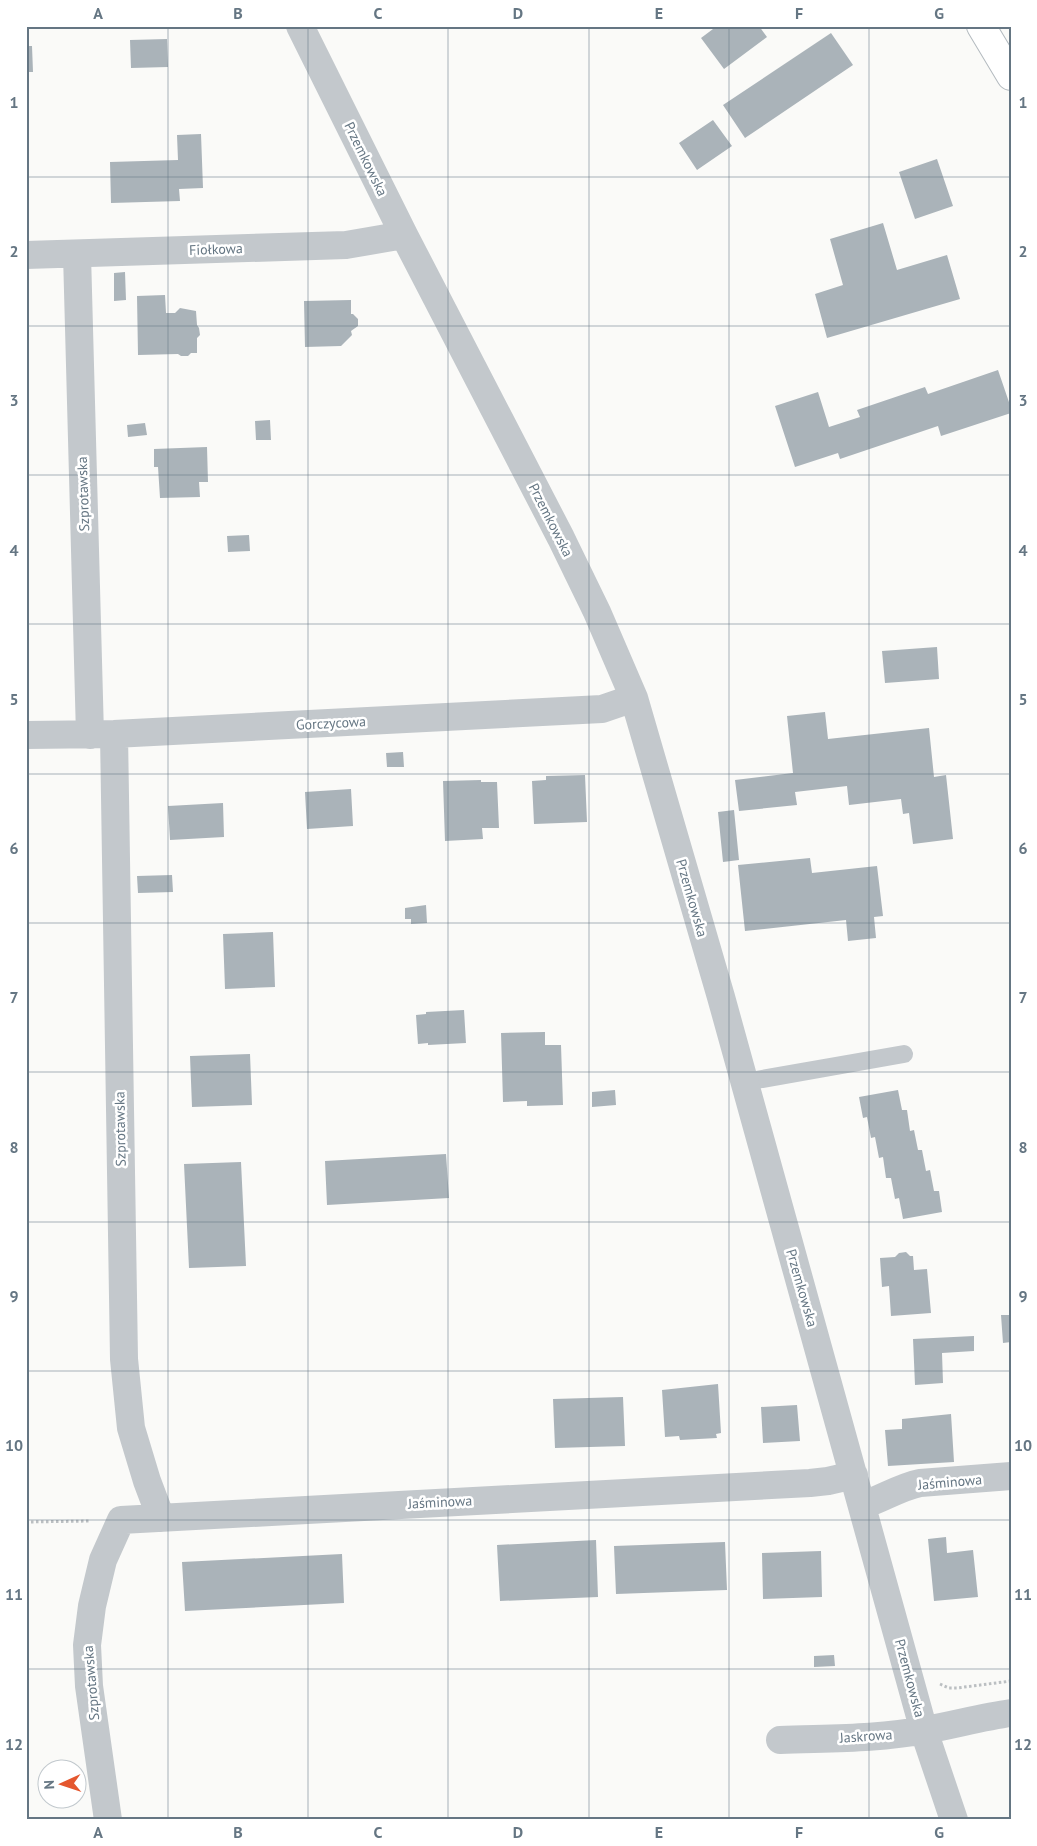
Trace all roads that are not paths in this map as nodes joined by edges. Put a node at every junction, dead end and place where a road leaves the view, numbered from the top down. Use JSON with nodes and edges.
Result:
{"nodes":[{"id":1,"x":300,"y":26,"type":"edge"},
{"id":2,"x":981,"y":26,"type":"edge"},
{"id":3,"x":1011,"y":76,"type":"edge"},
{"id":4,"x":404,"y":235,"type":"junction"},
{"id":5,"x":77,"y":254,"type":"junction"},
{"id":6,"x":26,"y":255,"type":"edge"},
{"id":7,"x":634,"y":698,"type":"junction"},
{"id":8,"x":26,"y":735,"type":"edge"},
{"id":9,"x":102,"y":735,"type":"junction"},
{"id":10,"x":904,"y":1054,"type":"dead end"},
{"id":11,"x":745,"y":1082,"type":"junction"},
{"id":12,"x":854,"y":1475,"type":"junction"},
{"id":13,"x":1011,"y":1476,"type":"edge"},
{"id":14,"x":863,"y":1505,"type":"junction"},
{"id":15,"x":161,"y":1518,"type":"junction"},
{"id":16,"x":121,"y":1520,"type":"joint"},
{"id":17,"x":1011,"y":1713,"type":"edge"},
{"id":18,"x":924,"y":1731,"type":"junction"},
{"id":19,"x":780,"y":1740,"type":"dead end"},
{"id":20,"x":108,"y":1820,"type":"edge"},
{"id":21,"x":954,"y":1820,"type":"edge"}],
"edges":[{"from":1,"to":4,"type":"street","name":"Przemkowska"},
{"from":2,"to":3,"type":"street"},
{"from":4,"to":5,"type":"street","name":"Fiołkowa"},
{"from":4,"to":7,"type":"street","name":"Przemkowska"},
{"from":5,"to":6,"type":"street","name":"Fiołkowa"},
{"from":5,"to":9,"type":"street","name":"Szprotawska"},
{"from":7,"to":9,"type":"street","name":"Gorczycowa"},
{"from":7,"to":11,"type":"street","name":"Przemkowska"},
{"from":8,"to":9,"type":"street","name":"Gorczycowa"},
{"from":9,"to":15,"type":"street","name":"Szprotawska"},
{"from":10,"to":11,"type":"lane"},
{"from":11,"to":12,"type":"street","name":"Przemkowska"},
{"from":12,"to":14,"type":"street","name":"Przemkowska"},
{"from":12,"to":15,"type":"street","name":"Jaśminowa"},
{"from":13,"to":14,"type":"street","name":"Jaśminowa"},
{"from":14,"to":18,"type":"street","name":"Przemkowska"},
{"from":15,"to":16,"type":"street","name":"Jaśminowa"},
{"from":16,"to":20,"type":"street","name":"Szprotawska"},
{"from":17,"to":18,"type":"street","name":"Jaskrowa"},
{"from":18,"to":19,"type":"street","name":"Jaskrowa"},
{"from":18,"to":21,"type":"street","name":"Przemkowska"}]}
